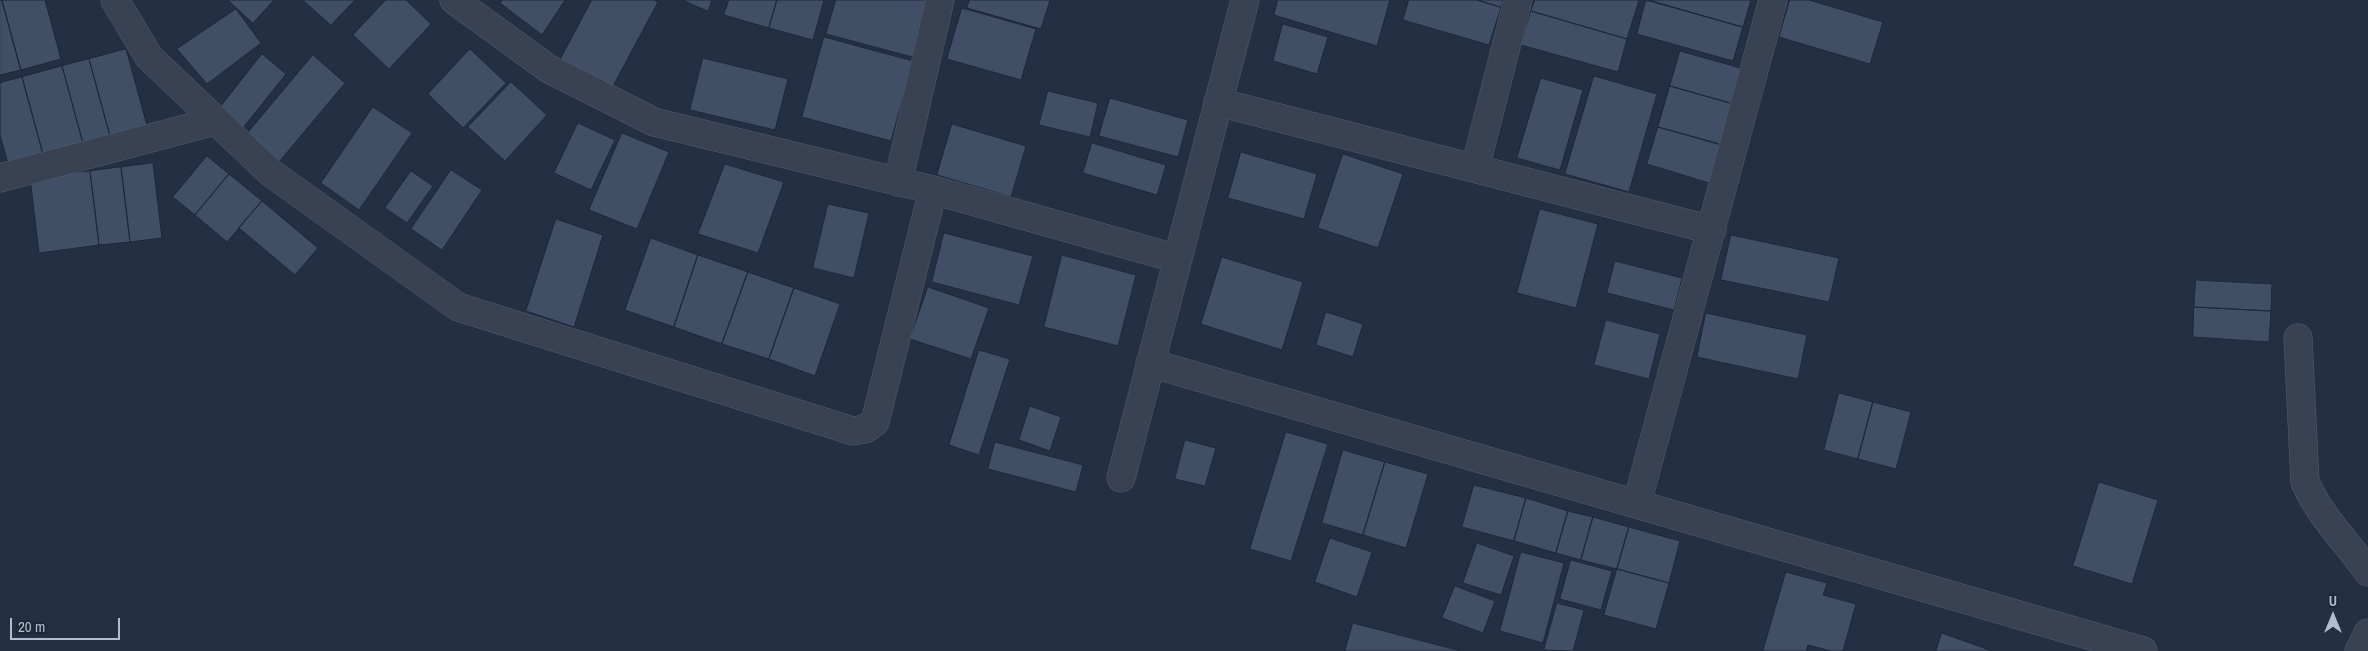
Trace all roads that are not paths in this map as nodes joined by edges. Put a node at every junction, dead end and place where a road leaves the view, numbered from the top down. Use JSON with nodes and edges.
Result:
{"nodes":[{"id":1,"x":115,"y":0,"type":"edge"},
{"id":2,"x":454,"y":0,"type":"edge"},
{"id":3,"x":940,"y":0,"type":"edge"},
{"id":4,"x":1245,"y":0,"type":"edge"},
{"id":5,"x":1518,"y":0,"type":"edge"},
{"id":6,"x":1773,"y":0,"type":"edge"},
{"id":7,"x":1218,"y":102,"type":"junction"},
{"id":8,"x":215,"y":121,"type":"junction"},
{"id":9,"x":1475,"y":168,"type":"junction"},
{"id":10,"x":0,"y":178,"type":"edge"},
{"id":11,"x":898,"y":182,"type":"junction"},
{"id":12,"x":933,"y":190,"type":"junction"},
{"id":13,"x":1712,"y":230,"type":"junction"},
{"id":14,"x":1178,"y":259,"type":"junction"},
{"id":15,"x":2298,"y":338,"type":"dead end"},
{"id":16,"x":1150,"y":363,"type":"junction"},
{"id":17,"x":1121,"y":478,"type":"dead end"},
{"id":18,"x":1637,"y":503,"type":"junction"},
{"id":19,"x":2368,"y":572,"type":"edge"},
{"id":20,"x":2368,"y":633,"type":"edge"},
{"id":21,"x":2143,"y":651,"type":"edge"},
{"id":22,"x":2359,"y":651,"type":"edge"}],
"edges":[{"from":1,"to":8,"type":"street"},
{"from":2,"to":11,"type":"street"},
{"from":3,"to":11,"type":"street"},
{"from":4,"to":7,"type":"street"},
{"from":5,"to":9,"type":"street"},
{"from":6,"to":13,"type":"street"},
{"from":7,"to":9,"type":"street"},
{"from":7,"to":14,"type":"street"},
{"from":8,"to":10,"type":"street"},
{"from":8,"to":12,"type":"street"},
{"from":9,"to":13,"type":"street"},
{"from":11,"to":12,"type":"street"},
{"from":12,"to":14,"type":"street"},
{"from":13,"to":18,"type":"street"},
{"from":14,"to":16,"type":"street"},
{"from":15,"to":19,"type":"street"},
{"from":16,"to":17,"type":"street"},
{"from":16,"to":18,"type":"street"},
{"from":18,"to":21,"type":"street"},
{"from":20,"to":22,"type":"street"}]}
